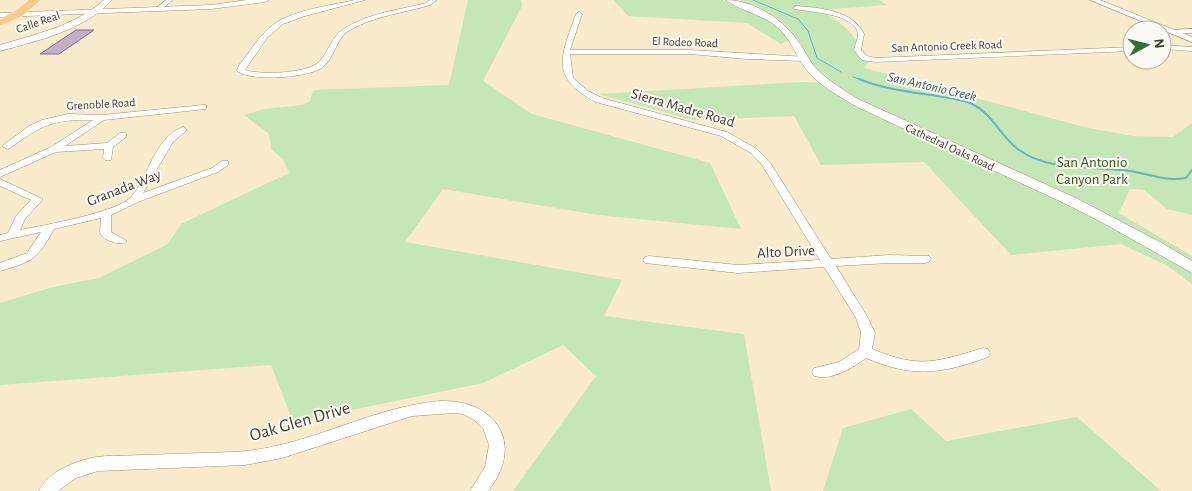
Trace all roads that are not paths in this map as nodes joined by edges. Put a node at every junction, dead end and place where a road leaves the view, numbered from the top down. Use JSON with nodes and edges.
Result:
{"nodes":[{"id":1,"x":36,"y":0,"type":"edge"},
{"id":2,"x":108,"y":0,"type":"edge"},
{"id":3,"x":170,"y":0,"type":"edge"},
{"id":4,"x":254,"y":0,"type":"edge"},
{"id":5,"x":265,"y":0,"type":"edge"},
{"id":6,"x":323,"y":0,"type":"edge"},
{"id":7,"x":362,"y":0,"type":"edge"},
{"id":8,"x":434,"y":0,"type":"edge"},
{"id":9,"x":730,"y":0,"type":"edge"},
{"id":10,"x":1094,"y":0,"type":"edge"},
{"id":11,"x":337,"y":6,"type":"junction"},
{"id":12,"x":160,"y":8,"type":"junction"},
{"id":13,"x":796,"y":8,"type":"dead end"},
{"id":14,"x":96,"y":10,"type":"junction"},
{"id":15,"x":21,"y":12,"type":"junction"},
{"id":16,"x":0,"y":13,"type":"edge"},
{"id":17,"x":579,"y":14,"type":"dead end"},
{"id":18,"x":1142,"y":20,"type":"edge"},
{"id":19,"x":0,"y":23,"type":"edge"},
{"id":20,"x":1192,"y":31,"type":"edge"},
{"id":21,"x":1172,"y":32,"type":"edge"},
{"id":22,"x":1172,"y":32,"type":"edge"},
{"id":23,"x":1192,"y":40,"type":"edge"},
{"id":24,"x":0,"y":48,"type":"edge"},
{"id":25,"x":1172,"y":48,"type":"edge"},
{"id":26,"x":1122,"y":49,"type":"edge"},
{"id":27,"x":1192,"y":49,"type":"edge"},
{"id":28,"x":566,"y":52,"type":"junction"},
{"id":29,"x":803,"y":59,"type":"junction"},
{"id":30,"x":202,"y":106,"type":"dead end"},
{"id":31,"x":102,"y":118,"type":"junction"},
{"id":32,"x":183,"y":130,"type":"dead end"},
{"id":33,"x":123,"y":135,"type":"dead end"},
{"id":34,"x":7,"y":146,"type":"dead end"},
{"id":35,"x":109,"y":146,"type":"junction"},
{"id":36,"x":54,"y":149,"type":"junction"},
{"id":37,"x":108,"y":158,"type":"dead end"},
{"id":38,"x":225,"y":163,"type":"dead end"},
{"id":39,"x":0,"y":174,"type":"edge"},
{"id":40,"x":0,"y":182,"type":"edge"},
{"id":41,"x":134,"y":200,"type":"junction"},
{"id":42,"x":106,"y":214,"type":"junction"},
{"id":43,"x":49,"y":228,"type":"junction"},
{"id":44,"x":13,"y":234,"type":"junction"},
{"id":45,"x":0,"y":238,"type":"edge"},
{"id":46,"x":121,"y":241,"type":"dead end"},
{"id":47,"x":925,"y":259,"type":"dead end"},
{"id":48,"x":649,"y":260,"type":"dead end"},
{"id":49,"x":828,"y":264,"type":"junction"},
{"id":50,"x":0,"y":267,"type":"edge"},
{"id":51,"x":1192,"y":268,"type":"edge"},
{"id":52,"x":865,"y":352,"type":"junction"},
{"id":53,"x":983,"y":353,"type":"dead end"},
{"id":54,"x":819,"y":372,"type":"dead end"},
{"id":55,"x":47,"y":491,"type":"edge"},
{"id":56,"x":478,"y":491,"type":"edge"}],
"edges":[{"from":1,"to":15,"type":"highway"},
{"from":2,"to":14,"type":"street","name":"Calle Real"},
{"from":3,"to":12,"type":"street"},
{"from":4,"to":12,"type":"main road"},
{"from":5,"to":12,"type":"main road"},
{"from":6,"to":11,"type":"street"},
{"from":7,"to":11,"type":"street"},
{"from":8,"to":11,"type":"street"},
{"from":9,"to":29,"type":"main road","name":"Cathedral Oaks Road"},
{"from":10,"to":18,"type":"street"},
{"from":12,"to":14,"type":"main road"},
{"from":13,"to":26,"type":"street","name":"San Antonio Creek Road"},
{"from":14,"to":15,"type":"main road"},
{"from":14,"to":24,"type":"street","name":"Calle Real"},
{"from":15,"to":16,"type":"main road"},
{"from":15,"to":19,"type":"highway"},
{"from":17,"to":28,"type":"street","name":"Sierra Madre Road"},
{"from":20,"to":21,"type":"street"},
{"from":22,"to":23,"type":"street"},
{"from":25,"to":27,"type":"street"},
{"from":28,"to":29,"type":"street","name":"El Rodeo Road"},
{"from":28,"to":49,"type":"street","name":"Sierra Madre Road"},
{"from":29,"to":51,"type":"main road","name":"Cathedral Oaks Road"},
{"from":30,"to":31,"type":"street","name":"Grenoble Road"},
{"from":31,"to":34,"type":"street","name":"Grenoble Road"},
{"from":31,"to":36,"type":"street"},
{"from":32,"to":41,"type":"street"},
{"from":33,"to":35,"type":"street"},
{"from":35,"to":36,"type":"street"},
{"from":35,"to":37,"type":"street"},
{"from":36,"to":39,"type":"street"},
{"from":38,"to":41,"type":"street","name":"Granada Way"},
{"from":40,"to":44,"type":"street"},
{"from":41,"to":42,"type":"street","name":"Granada Way"},
{"from":42,"to":43,"type":"street","name":"Granada Way"},
{"from":42,"to":46,"type":"street"},
{"from":43,"to":44,"type":"street","name":"Granada Way"},
{"from":43,"to":50,"type":"street"},
{"from":44,"to":45,"type":"street","name":"Granada Way"},
{"from":47,"to":49,"type":"street","name":"Alto Drive"},
{"from":48,"to":49,"type":"street","name":"Alto Drive"},
{"from":49,"to":52,"type":"street","name":"Sierra Madre Road"},
{"from":52,"to":53,"type":"street"},
{"from":52,"to":54,"type":"street"},
{"from":55,"to":56,"type":"street","name":"Oak Glen Drive"}]}
